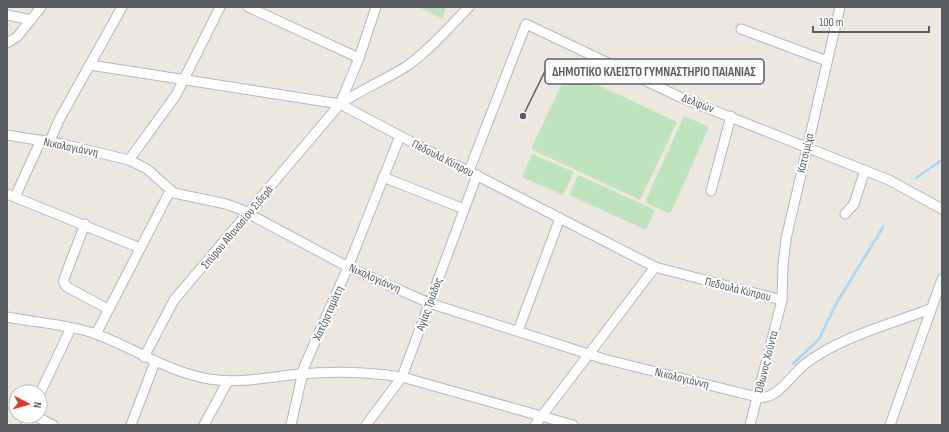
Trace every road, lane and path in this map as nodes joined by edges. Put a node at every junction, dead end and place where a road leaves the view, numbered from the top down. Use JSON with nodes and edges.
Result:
{"nodes":[{"id":1,"x":41,"y":7,"type":"edge"},
{"id":2,"x":122,"y":7,"type":"edge"},
{"id":3,"x":220,"y":7,"type":"edge"},
{"id":4,"x":248,"y":7,"type":"edge"},
{"id":5,"x":376,"y":7,"type":"edge"},
{"id":6,"x":469,"y":7,"type":"edge"},
{"id":7,"x":840,"y":7,"type":"edge"},
{"id":8,"x":7,"y":15,"type":"edge"},
{"id":9,"x":31,"y":20,"type":"junction"},
{"id":10,"x":741,"y":29,"type":"dead end"},
{"id":11,"x":7,"y":43,"type":"edge"},
{"id":12,"x":359,"y":58,"type":"junction"},
{"id":13,"x":827,"y":61,"type":"junction"},
{"id":14,"x":90,"y":65,"type":"junction"},
{"id":15,"x":185,"y":79,"type":"junction"},
{"id":16,"x":340,"y":104,"type":"junction"},
{"id":17,"x":731,"y":116,"type":"junction"},
{"id":18,"x":7,"y":135,"type":"edge"},
{"id":19,"x":400,"y":136,"type":"junction"},
{"id":20,"x":45,"y":141,"type":"junction"},
{"id":21,"x":807,"y":146,"type":"junction"},
{"id":22,"x":129,"y":160,"type":"junction"},
{"id":23,"x":864,"y":170,"type":"junction"},
{"id":24,"x":469,"y":171,"type":"junction"},
{"id":25,"x":477,"y":175,"type":"junction"},
{"id":26,"x":383,"y":177,"type":"junction"},
{"id":27,"x":170,"y":191,"type":"junction"},
{"id":28,"x":711,"y":191,"type":"dead end"},
{"id":29,"x":11,"y":195,"type":"edge"},
{"id":30,"x":464,"y":209,"type":"junction"},
{"id":31,"x":942,"y":209,"type":"edge"},
{"id":32,"x":845,"y":214,"type":"dead end"},
{"id":33,"x":248,"y":215,"type":"junction"},
{"id":34,"x":560,"y":218,"type":"junction"},
{"id":35,"x":85,"y":224,"type":"junction"},
{"id":36,"x":140,"y":248,"type":"junction"},
{"id":37,"x":348,"y":267,"type":"junction"},
{"id":38,"x":655,"y":267,"type":"junction"},
{"id":39,"x":942,"y":279,"type":"edge"},
{"id":40,"x":939,"y":292,"type":"edge"},
{"id":41,"x":782,"y":300,"type":"junction"},
{"id":42,"x":429,"y":303,"type":"junction"},
{"id":43,"x":108,"y":309,"type":"junction"},
{"id":44,"x":930,"y":309,"type":"junction"},
{"id":45,"x":7,"y":317,"type":"edge"},
{"id":46,"x":71,"y":328,"type":"junction"},
{"id":47,"x":518,"y":331,"type":"junction"},
{"id":48,"x":96,"y":334,"type":"junction"},
{"id":49,"x":589,"y":354,"type":"junction"},
{"id":50,"x":144,"y":357,"type":"junction"},
{"id":51,"x":155,"y":362,"type":"junction"},
{"id":52,"x":302,"y":374,"type":"junction"},
{"id":53,"x":402,"y":377,"type":"junction"},
{"id":54,"x":228,"y":381,"type":"junction"},
{"id":55,"x":44,"y":384,"type":"edge"},
{"id":56,"x":757,"y":398,"type":"junction"},
{"id":57,"x":542,"y":416,"type":"junction"},
{"id":58,"x":131,"y":425,"type":"edge"},
{"id":59,"x":204,"y":425,"type":"edge"},
{"id":60,"x":291,"y":425,"type":"edge"},
{"id":61,"x":366,"y":425,"type":"edge"},
{"id":62,"x":535,"y":425,"type":"edge"},
{"id":63,"x":572,"y":425,"type":"edge"},
{"id":64,"x":750,"y":425,"type":"edge"},
{"id":65,"x":890,"y":425,"type":"edge"}],
"edges":[{"from":1,"to":9,"type":"street"},
{"from":2,"to":14,"type":"street"},
{"from":3,"to":15,"type":"street"},
{"from":4,"to":12,"type":"street"},
{"from":5,"to":12,"type":"street"},
{"from":6,"to":16,"type":"street"},
{"from":7,"to":13,"type":"street","name":"Κατσιμίχα"},
{"from":8,"to":9,"type":"street"},
{"from":9,"to":11,"type":"street"},
{"from":10,"to":13,"type":"street"},
{"from":12,"to":16,"type":"street"},
{"from":13,"to":21,"type":"street","name":"Κατσιμίχα"},
{"from":14,"to":15,"type":"street","name":"Πεδουλά Κύπρου"},
{"from":14,"to":20,"type":"street"},
{"from":15,"to":16,"type":"street","name":"Πεδουλά Κύπρου"},
{"from":15,"to":22,"type":"street"},
{"from":16,"to":19,"type":"street","name":"Πεδουλά Κύπρου"},
{"from":16,"to":33,"type":"street","name":"Σπύρου Αθανασίου Σιδερά"},
{"from":17,"to":21,"type":"street","name":"Δελφών"},
{"from":17,"to":24,"type":"street","name":"Δελφών"},
{"from":17,"to":28,"type":"street"},
{"from":18,"to":20,"type":"street","name":"Νικολογιάννη"},
{"from":19,"to":24,"type":"street","name":"Πεδουλά Κύπρου"},
{"from":19,"to":26,"type":"street","name":"Χατζησταμάτη"},
{"from":20,"to":22,"type":"street","name":"Νικολογιάννη"},
{"from":20,"to":29,"type":"street"},
{"from":21,"to":23,"type":"street","name":"Δελφών"},
{"from":21,"to":41,"type":"street","name":"Κατσιμίχα"},
{"from":22,"to":27,"type":"street","name":"Νικολογιάννη"},
{"from":23,"to":31,"type":"street","name":"Δελφών"},
{"from":23,"to":32,"type":"street"},
{"from":24,"to":25,"type":"street","name":"Πεδουλά Κύπρου"},
{"from":25,"to":30,"type":"street","name":"Αγίας Τριάδος"},
{"from":25,"to":34,"type":"street","name":"Πεδουλά Κύπρου"},
{"from":26,"to":30,"type":"street"},
{"from":26,"to":37,"type":"street","name":"Χατζησταμάτη"},
{"from":27,"to":33,"type":"street","name":"Νικολογιάννη"},
{"from":27,"to":36,"type":"street"},
{"from":29,"to":35,"type":"street"},
{"from":30,"to":42,"type":"street","name":"Αγίας Τριάδος"},
{"from":33,"to":37,"type":"street","name":"Νικολογιάννη"},
{"from":33,"to":50,"type":"street","name":"Σπύρου Αθανασίου Σιδερά"},
{"from":34,"to":38,"type":"street","name":"Πεδουλά Κύπρου"},
{"from":34,"to":47,"type":"street"},
{"from":35,"to":36,"type":"street"},
{"from":35,"to":43,"type":"street"},
{"from":36,"to":43,"type":"street"},
{"from":37,"to":42,"type":"street","name":"Νικολογιάννη"},
{"from":37,"to":52,"type":"street","name":"Χατζησταμάτη"},
{"from":38,"to":41,"type":"street","name":"Πεδουλά Κύπρου"},
{"from":38,"to":49,"type":"street"},
{"from":39,"to":40,"type":"street"},
{"from":40,"to":44,"type":"street"},
{"from":41,"to":56,"type":"street","name":"Όθωνος Χούντα"},
{"from":42,"to":47,"type":"street","name":"Νικολογιάννη"},
{"from":42,"to":53,"type":"street","name":"Αγίας Τριάδος"},
{"from":43,"to":48,"type":"street"},
{"from":44,"to":56,"type":"street"},
{"from":44,"to":65,"type":"street"},
{"from":45,"to":46,"type":"street"},
{"from":46,"to":48,"type":"street"},
{"from":46,"to":55,"type":"street"},
{"from":47,"to":49,"type":"street","name":"Νικολογιάννη"},
{"from":48,"to":50,"type":"street"},
{"from":49,"to":56,"type":"street","name":"Νικολογιάννη"},
{"from":49,"to":57,"type":"street"},
{"from":50,"to":51,"type":"street"},
{"from":51,"to":54,"type":"street"},
{"from":51,"to":58,"type":"street"},
{"from":52,"to":53,"type":"street"},
{"from":52,"to":54,"type":"street"},
{"from":52,"to":60,"type":"street","name":"Χατζησταμάτη"},
{"from":53,"to":57,"type":"street"},
{"from":53,"to":61,"type":"street","name":"Αγίας Τριάδος"},
{"from":54,"to":59,"type":"street"},
{"from":56,"to":64,"type":"street","name":"Όθωνος Χούντα"},
{"from":57,"to":62,"type":"street"},
{"from":57,"to":63,"type":"street"}]}
